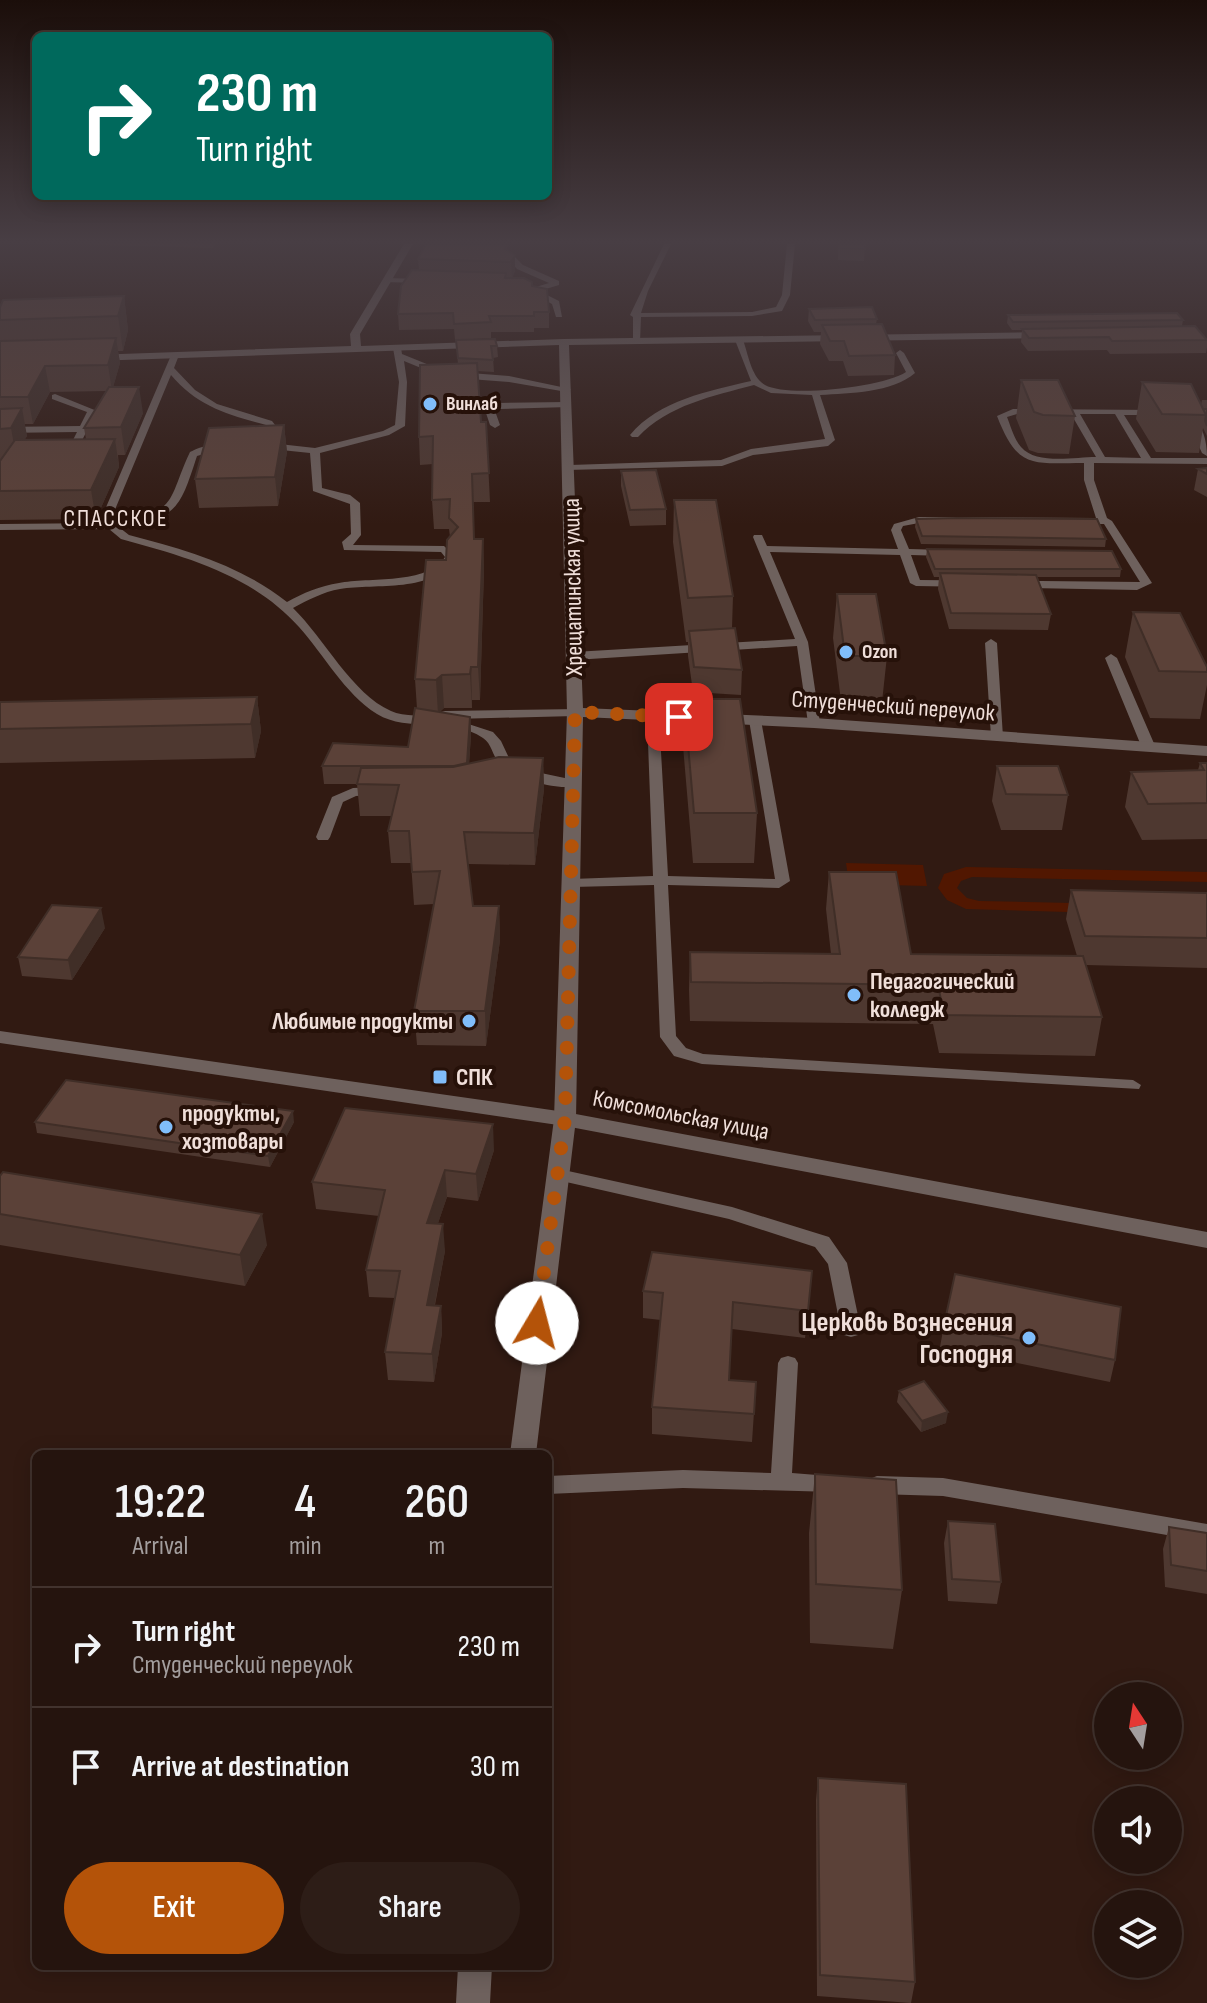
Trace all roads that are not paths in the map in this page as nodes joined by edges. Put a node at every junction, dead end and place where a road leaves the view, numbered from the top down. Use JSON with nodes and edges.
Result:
{"nodes":[{"id":1,"x":355,"y":337,"type":"edge"},
{"id":2,"x":636,"y":337,"type":"edge"},
{"id":3,"x":903,"y":337,"type":"edge"},
{"id":4,"x":739,"y":340,"type":"junction"},
{"id":5,"x":564,"y":342,"type":"junction"},
{"id":6,"x":636,"y":342,"type":"junction"},
{"id":7,"x":356,"y":348,"type":"junction"},
{"id":8,"x":398,"y":351,"type":"junction"},
{"id":9,"x":900,"y":353,"type":"dead end"},
{"id":10,"x":175,"y":355,"type":"junction"},
{"id":11,"x":79,"y":358,"type":"edge"},
{"id":12,"x":170,"y":369,"type":"junction"},
{"id":13,"x":756,"y":382,"type":"junction"},
{"id":14,"x":815,"y":392,"type":"junction"},
{"id":15,"x":55,"y":397,"type":"edge"},
{"id":16,"x":566,"y":397,"type":"junction"},
{"id":17,"x":1074,"y":412,"type":"junction"},
{"id":18,"x":1118,"y":412,"type":"junction"},
{"id":19,"x":495,"y":425,"type":"dead end"},
{"id":20,"x":84,"y":429,"type":"junction"},
{"id":21,"x":0,"y":430,"type":"edge"},
{"id":22,"x":635,"y":435,"type":"dead end"},
{"id":23,"x":274,"y":446,"type":"junction"},
{"id":24,"x":237,"y":447,"type":"edge"},
{"id":25,"x":249,"y":447,"type":"edge"},
{"id":26,"x":315,"y":451,"type":"junction"},
{"id":27,"x":1207,"y":453,"type":"edge"},
{"id":28,"x":83,"y":461,"type":"edge"},
{"id":29,"x":115,"y":461,"type":"edge"},
{"id":30,"x":130,"y":461,"type":"junction"},
{"id":31,"x":1148,"y":461,"type":"junction"},
{"id":32,"x":1207,"y":461,"type":"edge"},
{"id":33,"x":55,"y":462,"type":"edge"},
{"id":34,"x":68,"y":462,"type":"junction"},
{"id":35,"x":1103,"y":462,"type":"junction"},
{"id":36,"x":1089,"y":463,"type":"junction"},
{"id":37,"x":570,"y":468,"type":"junction"},
{"id":38,"x":1102,"y":520,"type":"junction"},
{"id":39,"x":112,"y":526,"type":"junction"},
{"id":40,"x":0,"y":527,"type":"edge"},
{"id":41,"x":902,"y":552,"type":"junction"},
{"id":42,"x":957,"y":553,"type":"edge"},
{"id":43,"x":1114,"y":553,"type":"edge"},
{"id":44,"x":1129,"y":553,"type":"junction"},
{"id":45,"x":286,"y":608,"type":"junction"},
{"id":46,"x":802,"y":642,"type":"junction"},
{"id":47,"x":991,"y":643,"type":"dead end"},
{"id":48,"x":574,"y":656,"type":"junction"},
{"id":49,"x":1111,"y":658,"type":"dead end"},
{"id":50,"x":575,"y":712,"type":"junction"},
{"id":51,"x":390,"y":716,"type":"junction"},
{"id":52,"x":653,"y":716,"type":"junction"},
{"id":53,"x":755,"y":720,"type":"junction"},
{"id":54,"x":814,"y":723,"type":"junction"},
{"id":55,"x":997,"y":737,"type":"junction"},
{"id":56,"x":1149,"y":748,"type":"junction"},
{"id":57,"x":1207,"y":751,"type":"edge"},
{"id":58,"x":530,"y":774,"type":"junction"},
{"id":59,"x":504,"y":780,"type":"edge"},
{"id":60,"x":574,"y":784,"type":"junction"},
{"id":61,"x":398,"y":791,"type":"edge"},
{"id":62,"x":323,"y":837,"type":"dead end"},
{"id":63,"x":659,"y":880,"type":"junction"},
{"id":64,"x":572,"y":883,"type":"junction"},
{"id":65,"x":0,"y":1037,"type":"edge"},
{"id":66,"x":1133,"y":1085,"type":"dead end"},
{"id":67,"x":565,"y":1119,"type":"junction"},
{"id":68,"x":559,"y":1175,"type":"junction"},
{"id":69,"x":1207,"y":1240,"type":"edge"},
{"id":70,"x":851,"y":1330,"type":"dead end"},
{"id":71,"x":788,"y":1363,"type":"dead end"},
{"id":72,"x":524,"y":1450,"type":"edge"},
{"id":73,"x":781,"y":1481,"type":"junction"},
{"id":74,"x":552,"y":1485,"type":"edge"},
{"id":75,"x":1207,"y":1533,"type":"edge"},
{"id":76,"x":475,"y":1970,"type":"edge"},
{"id":77,"x":473,"y":2003,"type":"edge"}],
"edges":[{"from":1,"to":7,"type":"street"},
{"from":2,"to":6,"type":"lane"},
{"from":3,"to":4,"type":"street"},
{"from":4,"to":6,"type":"street"},
{"from":4,"to":13,"type":"lane"},
{"from":5,"to":6,"type":"street"},
{"from":5,"to":8,"type":"street"},
{"from":5,"to":16,"type":"street","name":"Хрещатинская улица"},
{"from":7,"to":8,"type":"street"},
{"from":7,"to":10,"type":"street"},
{"from":8,"to":16,"type":"lane"},
{"from":8,"to":26,"type":"lane"},
{"from":9,"to":14,"type":"lane"},
{"from":10,"to":11,"type":"street"},
{"from":10,"to":12,"type":"lane"},
{"from":12,"to":23,"type":"lane"},
{"from":12,"to":30,"type":"lane"},
{"from":13,"to":14,"type":"lane"},
{"from":13,"to":22,"type":"lane"},
{"from":14,"to":37,"type":"lane"},
{"from":15,"to":20,"type":"lane"},
{"from":16,"to":19,"type":"lane"},
{"from":16,"to":37,"type":"street","name":"Хрещатинская улица"},
{"from":17,"to":18,"type":"lane"},
{"from":17,"to":35,"type":"lane"},
{"from":17,"to":36,"type":"lane"},
{"from":18,"to":27,"type":"lane"},
{"from":18,"to":31,"type":"lane"},
{"from":20,"to":21,"type":"lane"},
{"from":20,"to":34,"type":"lane"},
{"from":23,"to":25,"type":"lane"},
{"from":23,"to":26,"type":"lane"},
{"from":24,"to":39,"type":"lane"},
{"from":26,"to":45,"type":"lane"},
{"from":28,"to":34,"type":"lane"},
{"from":29,"to":30,"type":"lane"},
{"from":30,"to":39,"type":"lane"},
{"from":31,"to":32,"type":"lane"},
{"from":31,"to":35,"type":"lane"},
{"from":33,"to":34,"type":"lane"},
{"from":35,"to":36,"type":"lane"},
{"from":36,"to":38,"type":"lane"},
{"from":37,"to":48,"type":"street","name":"Хрещатинская улица"},
{"from":38,"to":41,"type":"lane"},
{"from":38,"to":44,"type":"lane"},
{"from":39,"to":40,"type":"lane"},
{"from":39,"to":45,"type":"lane"},
{"from":41,"to":42,"type":"lane"},
{"from":41,"to":44,"type":"lane"},
{"from":41,"to":46,"type":"lane"},
{"from":43,"to":44,"type":"lane"},
{"from":45,"to":51,"type":"lane"},
{"from":46,"to":48,"type":"lane"},
{"from":46,"to":54,"type":"lane"},
{"from":47,"to":55,"type":"lane"},
{"from":48,"to":50,"type":"street","name":"Хрещатинская улица"},
{"from":49,"to":56,"type":"lane"},
{"from":50,"to":51,"type":"lane"},
{"from":50,"to":52,"type":"street","name":"Студенческий переулок"},
{"from":50,"to":60,"type":"street","name":"Хрещатинская улица"},
{"from":51,"to":58,"type":"lane"},
{"from":52,"to":53,"type":"street","name":"Студенческий переулок"},
{"from":52,"to":63,"type":"lane"},
{"from":53,"to":54,"type":"street","name":"Студенческий переулок"},
{"from":53,"to":63,"type":"lane"},
{"from":54,"to":55,"type":"street","name":"Студенческий переулок"},
{"from":55,"to":56,"type":"street","name":"Студенческий переулок"},
{"from":56,"to":57,"type":"street","name":"Студенческий переулок"},
{"from":58,"to":59,"type":"lane"},
{"from":58,"to":60,"type":"lane"},
{"from":60,"to":64,"type":"street","name":"Хрещатинская улица"},
{"from":61,"to":62,"type":"lane"},
{"from":63,"to":64,"type":"lane"},
{"from":63,"to":66,"type":"lane"},
{"from":64,"to":67,"type":"street","name":"Хрещатинская улица"},
{"from":65,"to":67,"type":"street","name":"Комсомольская улица"},
{"from":67,"to":68,"type":"street","name":"Хрещатинская улица"},
{"from":67,"to":69,"type":"street","name":"Комсомольская улица"},
{"from":68,"to":70,"type":"lane"},
{"from":68,"to":72,"type":"street","name":"Хрещатинская улица"},
{"from":71,"to":73,"type":"lane"},
{"from":73,"to":74,"type":"lane"},
{"from":73,"to":75,"type":"lane"},
{"from":76,"to":77,"type":"street"}]}
